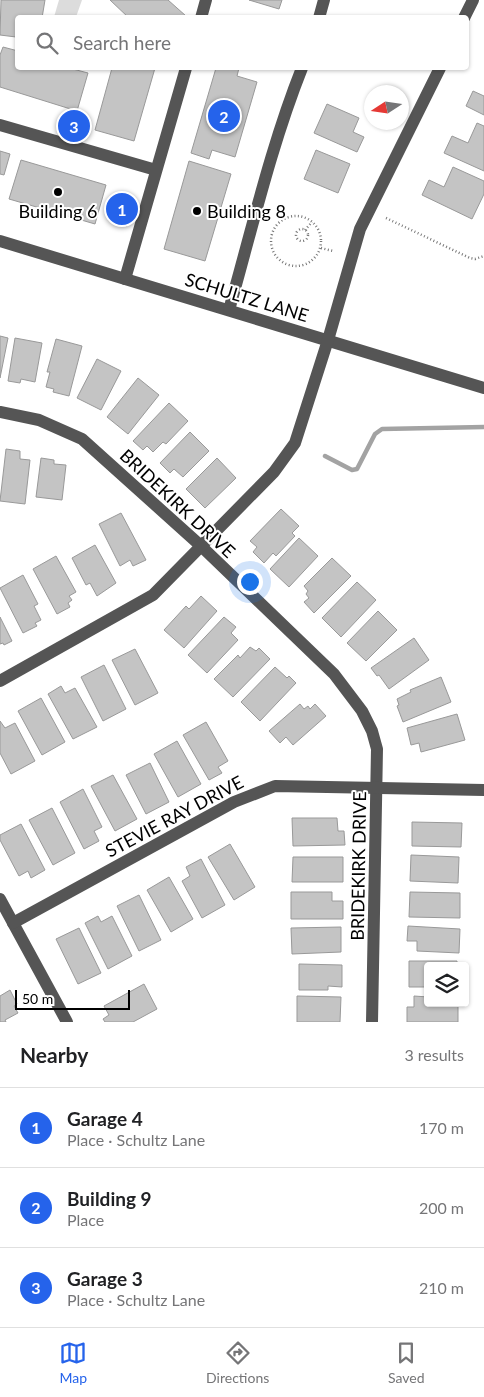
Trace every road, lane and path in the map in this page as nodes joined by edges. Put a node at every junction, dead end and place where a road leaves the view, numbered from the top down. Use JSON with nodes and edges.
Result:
{"nodes":[{"id":1,"x":206,"y":0,"type":"edge"},
{"id":2,"x":324,"y":0,"type":"edge"},
{"id":3,"x":473,"y":0,"type":"edge"},
{"id":4,"x":202,"y":15,"type":"edge"},
{"id":5,"x":321,"y":15,"type":"edge"},
{"id":6,"x":466,"y":15,"type":"edge"},
{"id":7,"x":185,"y":70,"type":"edge"},
{"id":8,"x":301,"y":70,"type":"edge"},
{"id":9,"x":439,"y":70,"type":"edge"},
{"id":10,"x":0,"y":125,"type":"edge"},
{"id":11,"x":156,"y":170,"type":"junction"},
{"id":12,"x":386,"y":218,"type":"dead end"},
{"id":13,"x":313,"y":222,"type":"junction"},
{"id":14,"x":305,"y":230,"type":"junction"},
{"id":15,"x":0,"y":241,"type":"edge"},
{"id":16,"x":321,"y":248,"type":"junction"},
{"id":17,"x":333,"y":251,"type":"dead end"},
{"id":18,"x":484,"y":256,"type":"edge"},
{"id":19,"x":125,"y":279,"type":"junction"},
{"id":20,"x":229,"y":310,"type":"junction"},
{"id":21,"x":328,"y":340,"type":"junction"},
{"id":22,"x":484,"y":388,"type":"edge"},
{"id":23,"x":0,"y":412,"type":"edge"},
{"id":24,"x":201,"y":546,"type":"junction"},
{"id":25,"x":0,"y":681,"type":"edge"},
{"id":26,"x":377,"y":787,"type":"junction"},
{"id":27,"x":484,"y":790,"type":"edge"},
{"id":28,"x":0,"y":899,"type":"edge"},
{"id":29,"x":13,"y":923,"type":"junction"},
{"id":30,"x":66,"y":1022,"type":"edge"},
{"id":31,"x":372,"y":1022,"type":"edge"}],
"edges":[{"from":1,"to":4,"type":"street"},
{"from":2,"to":5,"type":"street"},
{"from":3,"to":6,"type":"street"},
{"from":7,"to":11,"type":"street"},
{"from":8,"to":20,"type":"street"},
{"from":9,"to":21,"type":"street"},
{"from":10,"to":11,"type":"street"},
{"from":11,"to":19,"type":"street"},
{"from":12,"to":18,"type":"path"},
{"from":13,"to":14,"type":"path"},
{"from":13,"to":16,"type":"path"},
{"from":13,"to":16,"type":"path"},
{"from":14,"to":14,"type":"path"},
{"from":15,"to":19,"type":"street","name":"SCHULTZ LANE"},
{"from":16,"to":17,"type":"path"},
{"from":19,"to":20,"type":"street","name":"SCHULTZ LANE"},
{"from":20,"to":21,"type":"street","name":"SCHULTZ LANE"},
{"from":21,"to":22,"type":"street","name":"SCHULTZ LANE"},
{"from":21,"to":24,"type":"street"},
{"from":23,"to":24,"type":"street","name":"BRIDEKIRK DRIVE"},
{"from":24,"to":25,"type":"street"},
{"from":24,"to":26,"type":"street","name":"BRIDEKIRK DRIVE"},
{"from":26,"to":27,"type":"street","name":"STEVIE RAY DRIVE"},
{"from":26,"to":29,"type":"street","name":"STEVIE RAY DRIVE"},
{"from":26,"to":31,"type":"street","name":"BRIDEKIRK DRIVE"},
{"from":28,"to":29,"type":"street"},
{"from":29,"to":30,"type":"street"}]}
